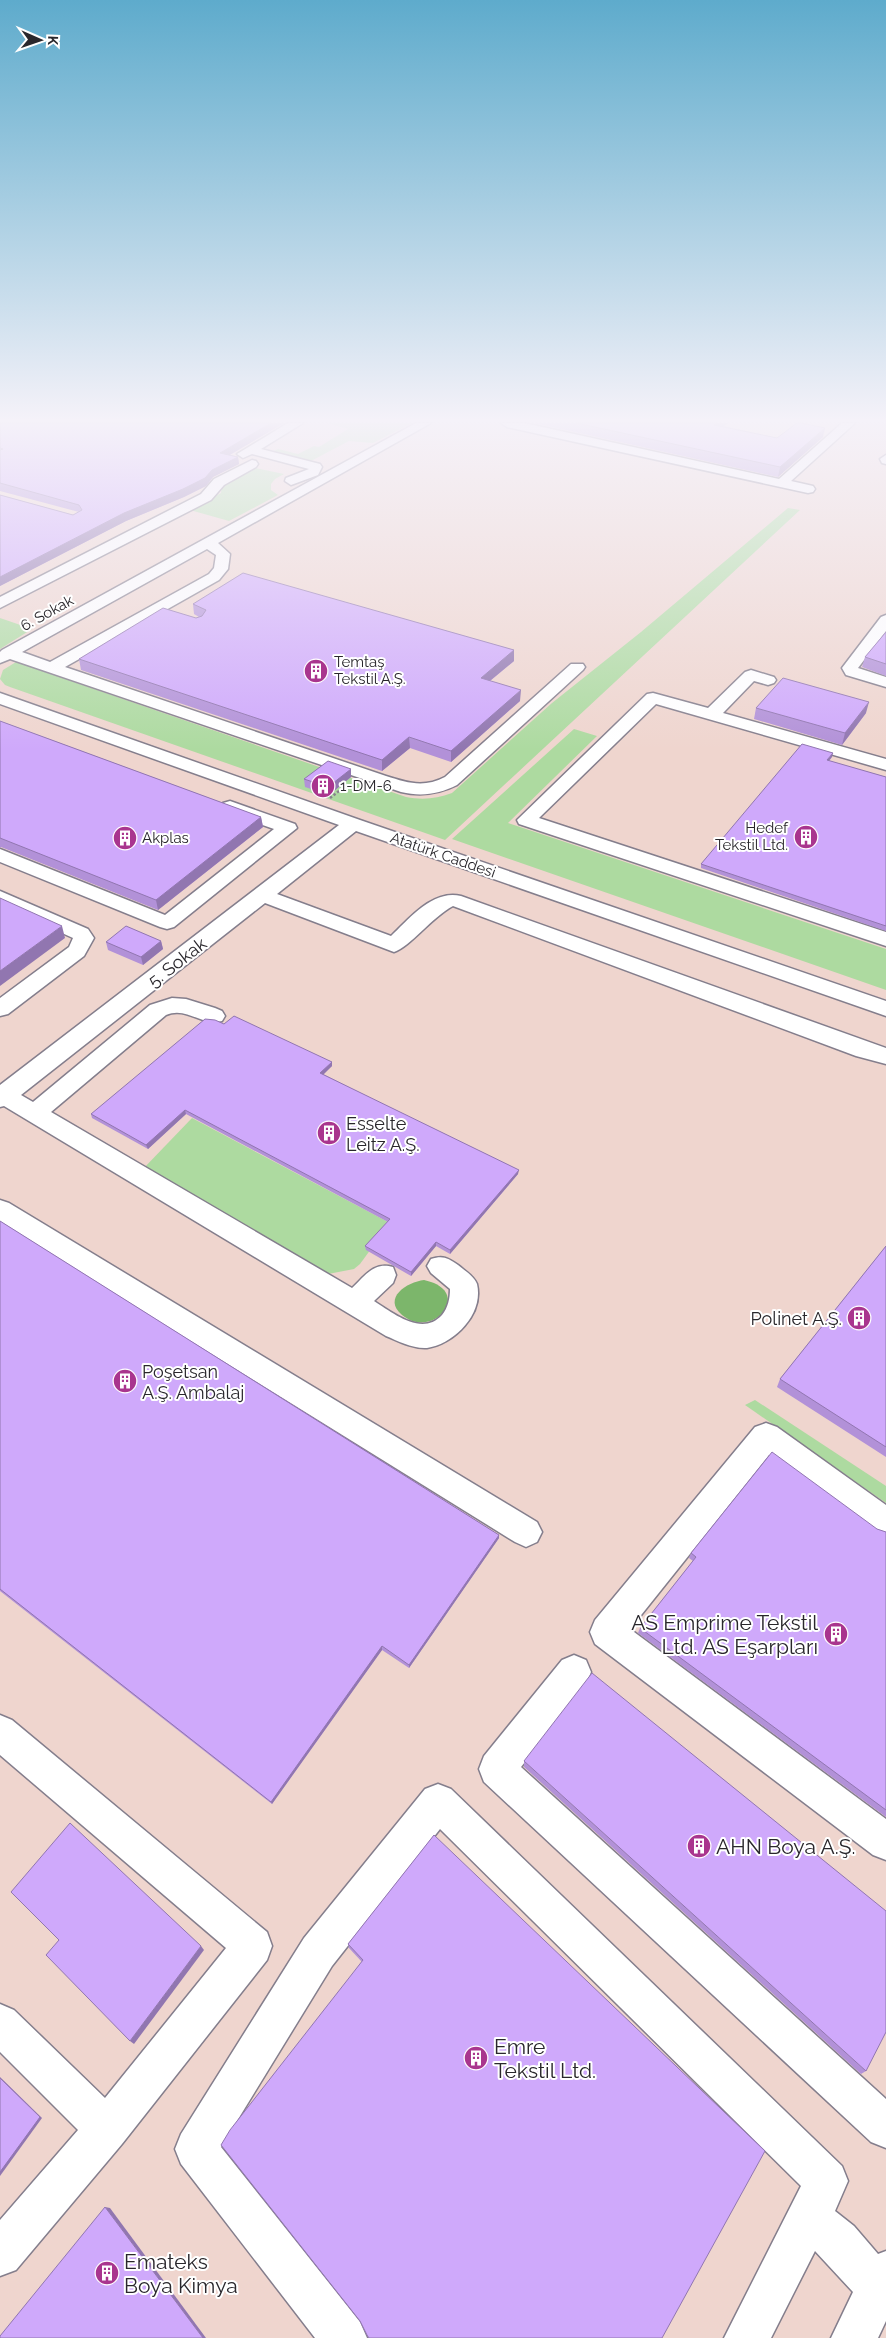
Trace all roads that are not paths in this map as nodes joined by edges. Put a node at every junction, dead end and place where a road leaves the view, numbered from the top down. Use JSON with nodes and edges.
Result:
{"nodes":[{"id":1,"x":140,"y":532,"type":"edge"},
{"id":2,"x":228,"y":532,"type":"edge"},
{"id":3,"x":208,"y":543,"type":"junction"},
{"id":4,"x":0,"y":602,"type":"edge"},
{"id":5,"x":156,"y":610,"type":"junction"},
{"id":6,"x":172,"y":615,"type":"edge"},
{"id":7,"x":886,"y":620,"type":"edge"},
{"id":8,"x":4,"y":656,"type":"edge"},
{"id":9,"x":577,"y":667,"type":"dead end"},
{"id":10,"x":51,"y":668,"type":"junction"},
{"id":11,"x":768,"y":680,"type":"dead end"},
{"id":12,"x":886,"y":682,"type":"edge"},
{"id":13,"x":0,"y":698,"type":"edge"},
{"id":14,"x":711,"y":715,"type":"junction"},
{"id":15,"x":886,"y":765,"type":"edge"},
{"id":16,"x":214,"y":801,"type":"edge"},
{"id":17,"x":353,"y":824,"type":"junction"},
{"id":18,"x":0,"y":855,"type":"edge"},
{"id":19,"x":262,"y":896,"type":"junction"},
{"id":20,"x":0,"y":897,"type":"edge"},
{"id":21,"x":886,"y":939,"type":"edge"},
{"id":22,"x":120,"y":1007,"type":"junction"},
{"id":23,"x":0,"y":1009,"type":"edge"},
{"id":24,"x":886,"y":1009,"type":"edge"},
{"id":25,"x":214,"y":1016,"type":"dead end"},
{"id":26,"x":146,"y":1020,"type":"junction"},
{"id":27,"x":886,"y":1056,"type":"edge"},
{"id":28,"x":2,"y":1096,"type":"edge"},
{"id":29,"x":34,"y":1113,"type":"junction"},
{"id":30,"x":0,"y":1210,"type":"edge"},
{"id":31,"x":440,"y":1266,"type":"dead end"},
{"id":32,"x":384,"y":1275,"type":"dead end"},
{"id":33,"x":354,"y":1304,"type":"junction"},
{"id":34,"x":886,"y":1524,"type":"edge"},
{"id":35,"x":526,"y":1532,"type":"dead end"},
{"id":36,"x":574,"y":1672,"type":"dead end"},
{"id":37,"x":0,"y":1732,"type":"edge"},
{"id":38,"x":886,"y":1842,"type":"edge"},
{"id":39,"x":0,"y":2024,"type":"edge"},
{"id":40,"x":886,"y":2127,"type":"edge"},
{"id":41,"x":107,"y":2129,"type":"junction"},
{"id":42,"x":808,"y":2218,"type":"junction"},
{"id":43,"x":0,"y":2254,"type":"edge"},
{"id":44,"x":882,"y":2280,"type":"edge"},
{"id":45,"x":344,"y":2338,"type":"edge"},
{"id":46,"x":747,"y":2338,"type":"edge"},
{"id":47,"x":854,"y":2338,"type":"edge"}],
"edges":[{"from":1,"to":4,"type":"street"},
{"from":2,"to":3,"type":"street","name":"6. Sokak"},
{"from":3,"to":5,"type":"street"},
{"from":3,"to":8,"type":"street","name":"6. Sokak"},
{"from":5,"to":6,"type":"street"},
{"from":5,"to":10,"type":"street"},
{"from":7,"to":12,"type":"street"},
{"from":8,"to":10,"type":"street"},
{"from":9,"to":10,"type":"street"},
{"from":11,"to":14,"type":"street"},
{"from":13,"to":17,"type":"street","name":"Atatürk Caddesi"},
{"from":14,"to":15,"type":"street"},
{"from":14,"to":21,"type":"street"},
{"from":16,"to":18,"type":"street"},
{"from":17,"to":19,"type":"street","name":"5. Sokak"},
{"from":17,"to":24,"type":"street","name":"Atatürk Caddesi"},
{"from":19,"to":22,"type":"street","name":"5. Sokak"},
{"from":19,"to":27,"type":"street"},
{"from":20,"to":23,"type":"street"},
{"from":22,"to":26,"type":"street"},
{"from":22,"to":28,"type":"street","name":"5. Sokak"},
{"from":25,"to":26,"type":"street"},
{"from":26,"to":29,"type":"street"},
{"from":28,"to":29,"type":"street"},
{"from":29,"to":33,"type":"street"},
{"from":30,"to":35,"type":"street"},
{"from":31,"to":33,"type":"street"},
{"from":32,"to":33,"type":"street"},
{"from":34,"to":38,"type":"street"},
{"from":36,"to":40,"type":"street"},
{"from":37,"to":41,"type":"street"},
{"from":39,"to":41,"type":"street"},
{"from":41,"to":43,"type":"street"},
{"from":42,"to":44,"type":"street"},
{"from":42,"to":45,"type":"street"},
{"from":42,"to":46,"type":"street"},
{"from":44,"to":47,"type":"street"}]}
